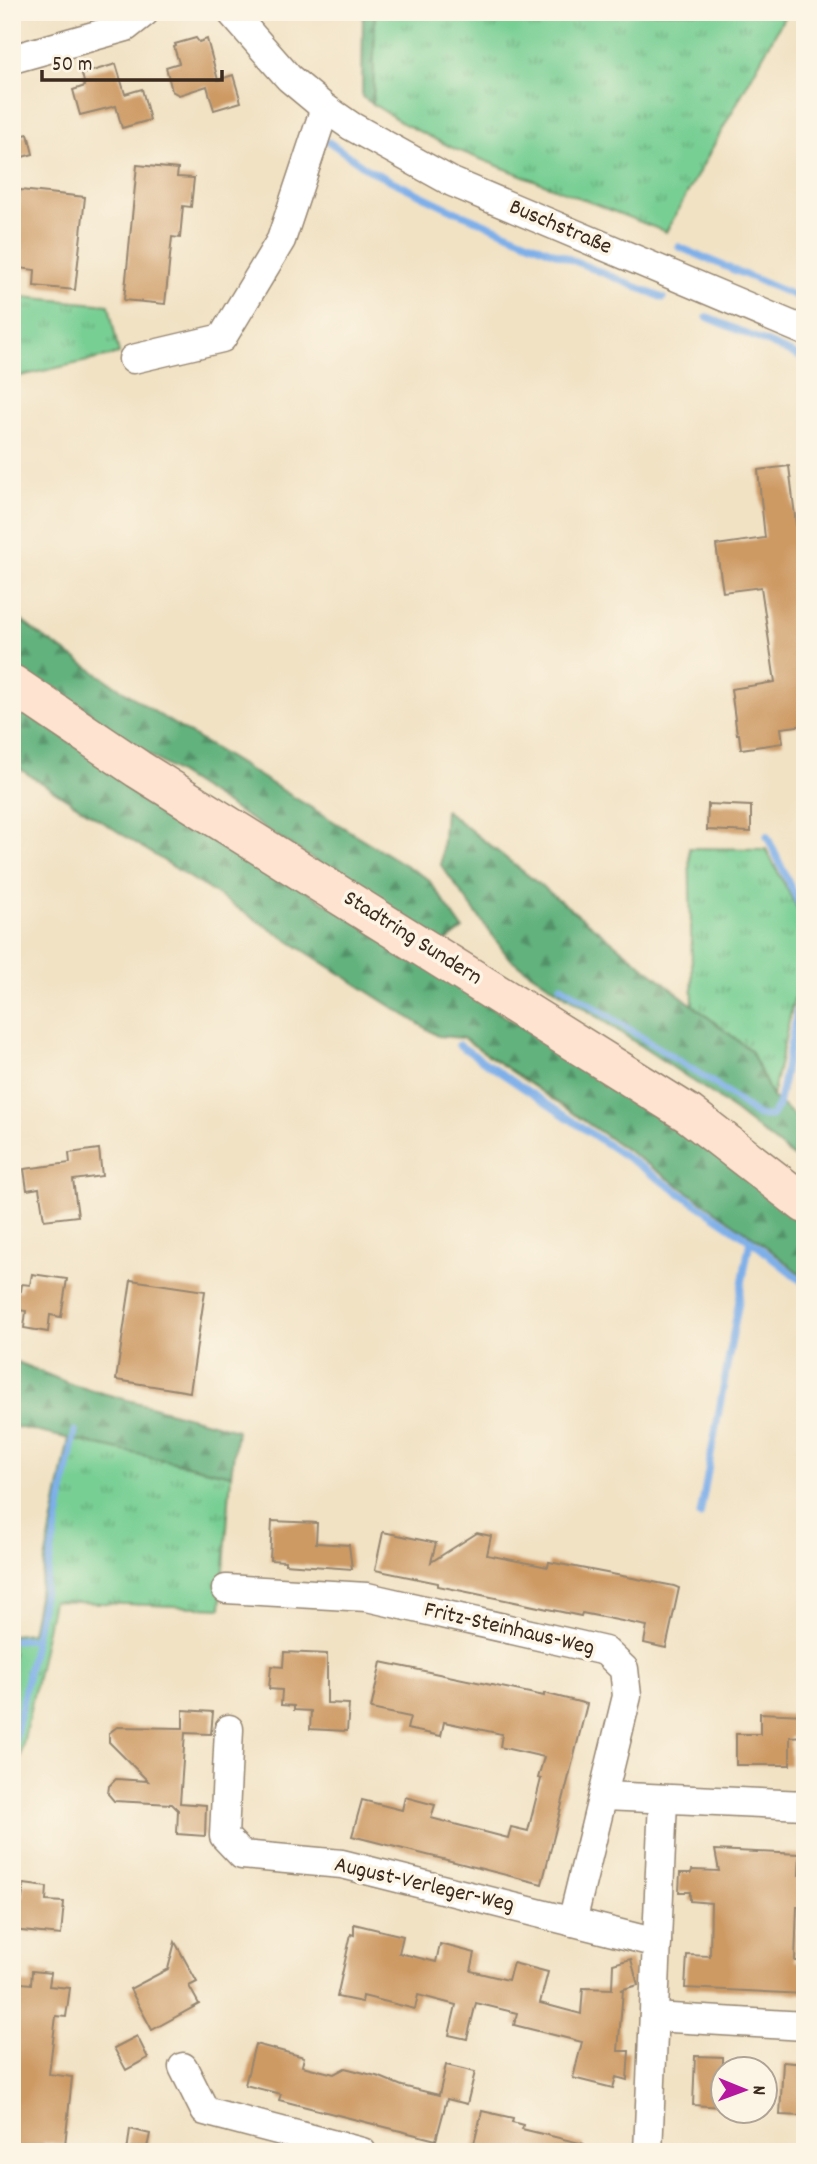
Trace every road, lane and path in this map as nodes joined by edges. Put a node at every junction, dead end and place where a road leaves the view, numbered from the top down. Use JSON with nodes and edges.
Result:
{"nodes":[{"id":1,"x":145,"y":12,"type":"edge"},
{"id":2,"x":231,"y":12,"type":"edge"},
{"id":3,"x":12,"y":59,"type":"edge"},
{"id":4,"x":325,"y":108,"type":"junction"},
{"id":5,"x":805,"y":331,"type":"edge"},
{"id":6,"x":133,"y":359,"type":"dead end"},
{"id":7,"x":12,"y":684,"type":"edge"},
{"id":8,"x":805,"y":1204,"type":"edge"},
{"id":9,"x":226,"y":1589,"type":"dead end"},
{"id":10,"x":229,"y":1729,"type":"dead end"},
{"id":11,"x":604,"y":1796,"type":"junction"},
{"id":12,"x":663,"y":1800,"type":"junction"},
{"id":13,"x":805,"y":1805,"type":"edge"},
{"id":14,"x":572,"y":1922,"type":"junction"},
{"id":15,"x":657,"y":1943,"type":"junction"},
{"id":16,"x":654,"y":2017,"type":"junction"},
{"id":17,"x":805,"y":2026,"type":"edge"},
{"id":18,"x":183,"y":2067,"type":"dead end"},
{"id":19,"x":362,"y":2152,"type":"edge"},
{"id":20,"x":648,"y":2152,"type":"edge"}],
"edges":[{"from":1,"to":3,"type":"street"},
{"from":2,"to":4,"type":"street","name":"Buschstraße"},
{"from":4,"to":5,"type":"street","name":"Buschstraße"},
{"from":4,"to":6,"type":"street"},
{"from":7,"to":8,"type":"main road","name":"Stadtring Sundern"},
{"from":9,"to":11,"type":"street","name":"Fritz-Steinhaus-Weg"},
{"from":10,"to":14,"type":"street","name":"August-Verleger-Weg"},
{"from":11,"to":12,"type":"street"},
{"from":11,"to":14,"type":"street","name":"Fritz-Steinhaus-Weg"},
{"from":12,"to":13,"type":"street"},
{"from":12,"to":15,"type":"street"},
{"from":14,"to":15,"type":"street","name":"August-Verleger-Weg"},
{"from":15,"to":16,"type":"street"},
{"from":16,"to":17,"type":"street"},
{"from":16,"to":20,"type":"street"},
{"from":18,"to":19,"type":"street"}]}
